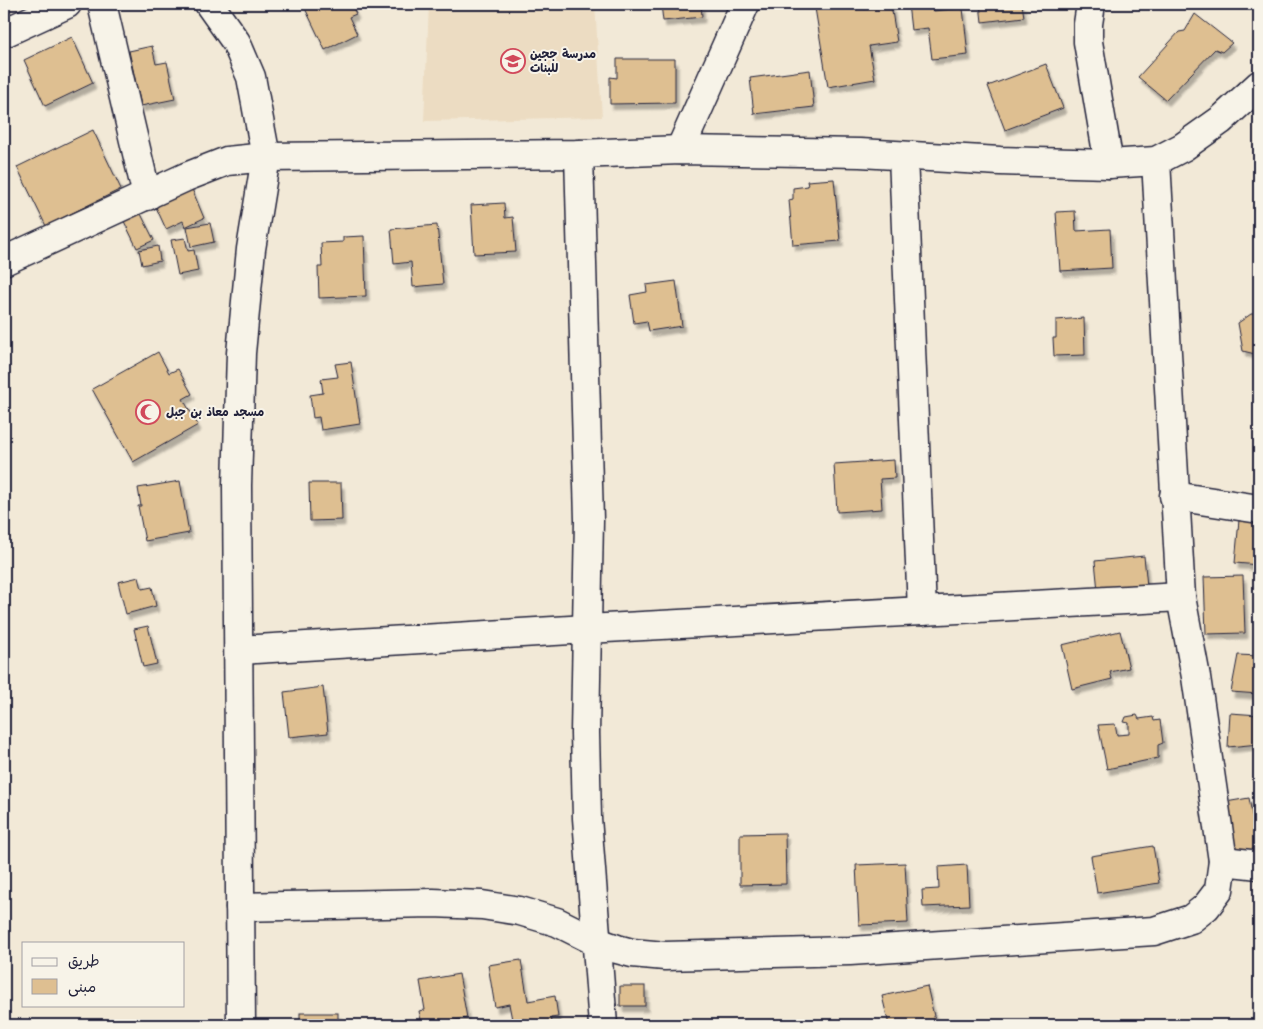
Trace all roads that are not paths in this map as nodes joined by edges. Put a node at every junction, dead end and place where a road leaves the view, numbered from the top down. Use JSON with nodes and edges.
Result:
{"nodes":[{"id":1,"x":67,"y":4,"type":"edge"},
{"id":2,"x":102,"y":4,"type":"edge"},
{"id":3,"x":209,"y":4,"type":"edge"},
{"id":4,"x":745,"y":4,"type":"edge"},
{"id":5,"x":1091,"y":4,"type":"edge"},
{"id":6,"x":4,"y":33,"type":"edge"},
{"id":7,"x":1259,"y":85,"type":"edge"},
{"id":8,"x":680,"y":150,"type":"junction"},
{"id":9,"x":579,"y":154,"type":"junction"},
{"id":10,"x":903,"y":156,"type":"junction"},
{"id":11,"x":266,"y":157,"type":"junction"},
{"id":12,"x":1156,"y":161,"type":"junction"},
{"id":13,"x":1108,"y":164,"type":"junction"},
{"id":14,"x":146,"y":196,"type":"junction"},
{"id":15,"x":4,"y":261,"type":"edge"},
{"id":16,"x":1174,"y":496,"type":"junction"},
{"id":17,"x":1259,"y":509,"type":"edge"},
{"id":18,"x":1181,"y":597,"type":"junction"},
{"id":19,"x":922,"y":611,"type":"junction"},
{"id":20,"x":588,"y":629,"type":"junction"},
{"id":21,"x":239,"y":650,"type":"junction"},
{"id":22,"x":1222,"y":861,"type":"junction"},
{"id":23,"x":1259,"y":865,"type":"edge"},
{"id":24,"x":240,"y":907,"type":"junction"},
{"id":25,"x":597,"y":942,"type":"junction"},
{"id":26,"x":241,"y":1025,"type":"edge"},
{"id":27,"x":604,"y":1025,"type":"edge"}],
"edges":[{"from":1,"to":6,"type":"street"},
{"from":2,"to":14,"type":"street"},
{"from":3,"to":11,"type":"street"},
{"from":4,"to":8,"type":"street"},
{"from":5,"to":13,"type":"street"},
{"from":7,"to":12,"type":"street"},
{"from":8,"to":9,"type":"street"},
{"from":8,"to":10,"type":"street"},
{"from":9,"to":11,"type":"street"},
{"from":9,"to":20,"type":"street"},
{"from":10,"to":13,"type":"street"},
{"from":10,"to":19,"type":"street"},
{"from":11,"to":14,"type":"street"},
{"from":11,"to":21,"type":"street"},
{"from":12,"to":13,"type":"street"},
{"from":12,"to":16,"type":"street"},
{"from":14,"to":15,"type":"street"},
{"from":16,"to":17,"type":"street"},
{"from":16,"to":18,"type":"street"},
{"from":18,"to":19,"type":"street"},
{"from":18,"to":22,"type":"street"},
{"from":19,"to":20,"type":"street"},
{"from":20,"to":21,"type":"street"},
{"from":20,"to":25,"type":"street"},
{"from":21,"to":24,"type":"street"},
{"from":22,"to":23,"type":"street"},
{"from":22,"to":25,"type":"street"},
{"from":24,"to":25,"type":"street"},
{"from":24,"to":26,"type":"street"},
{"from":25,"to":27,"type":"street"}]}
